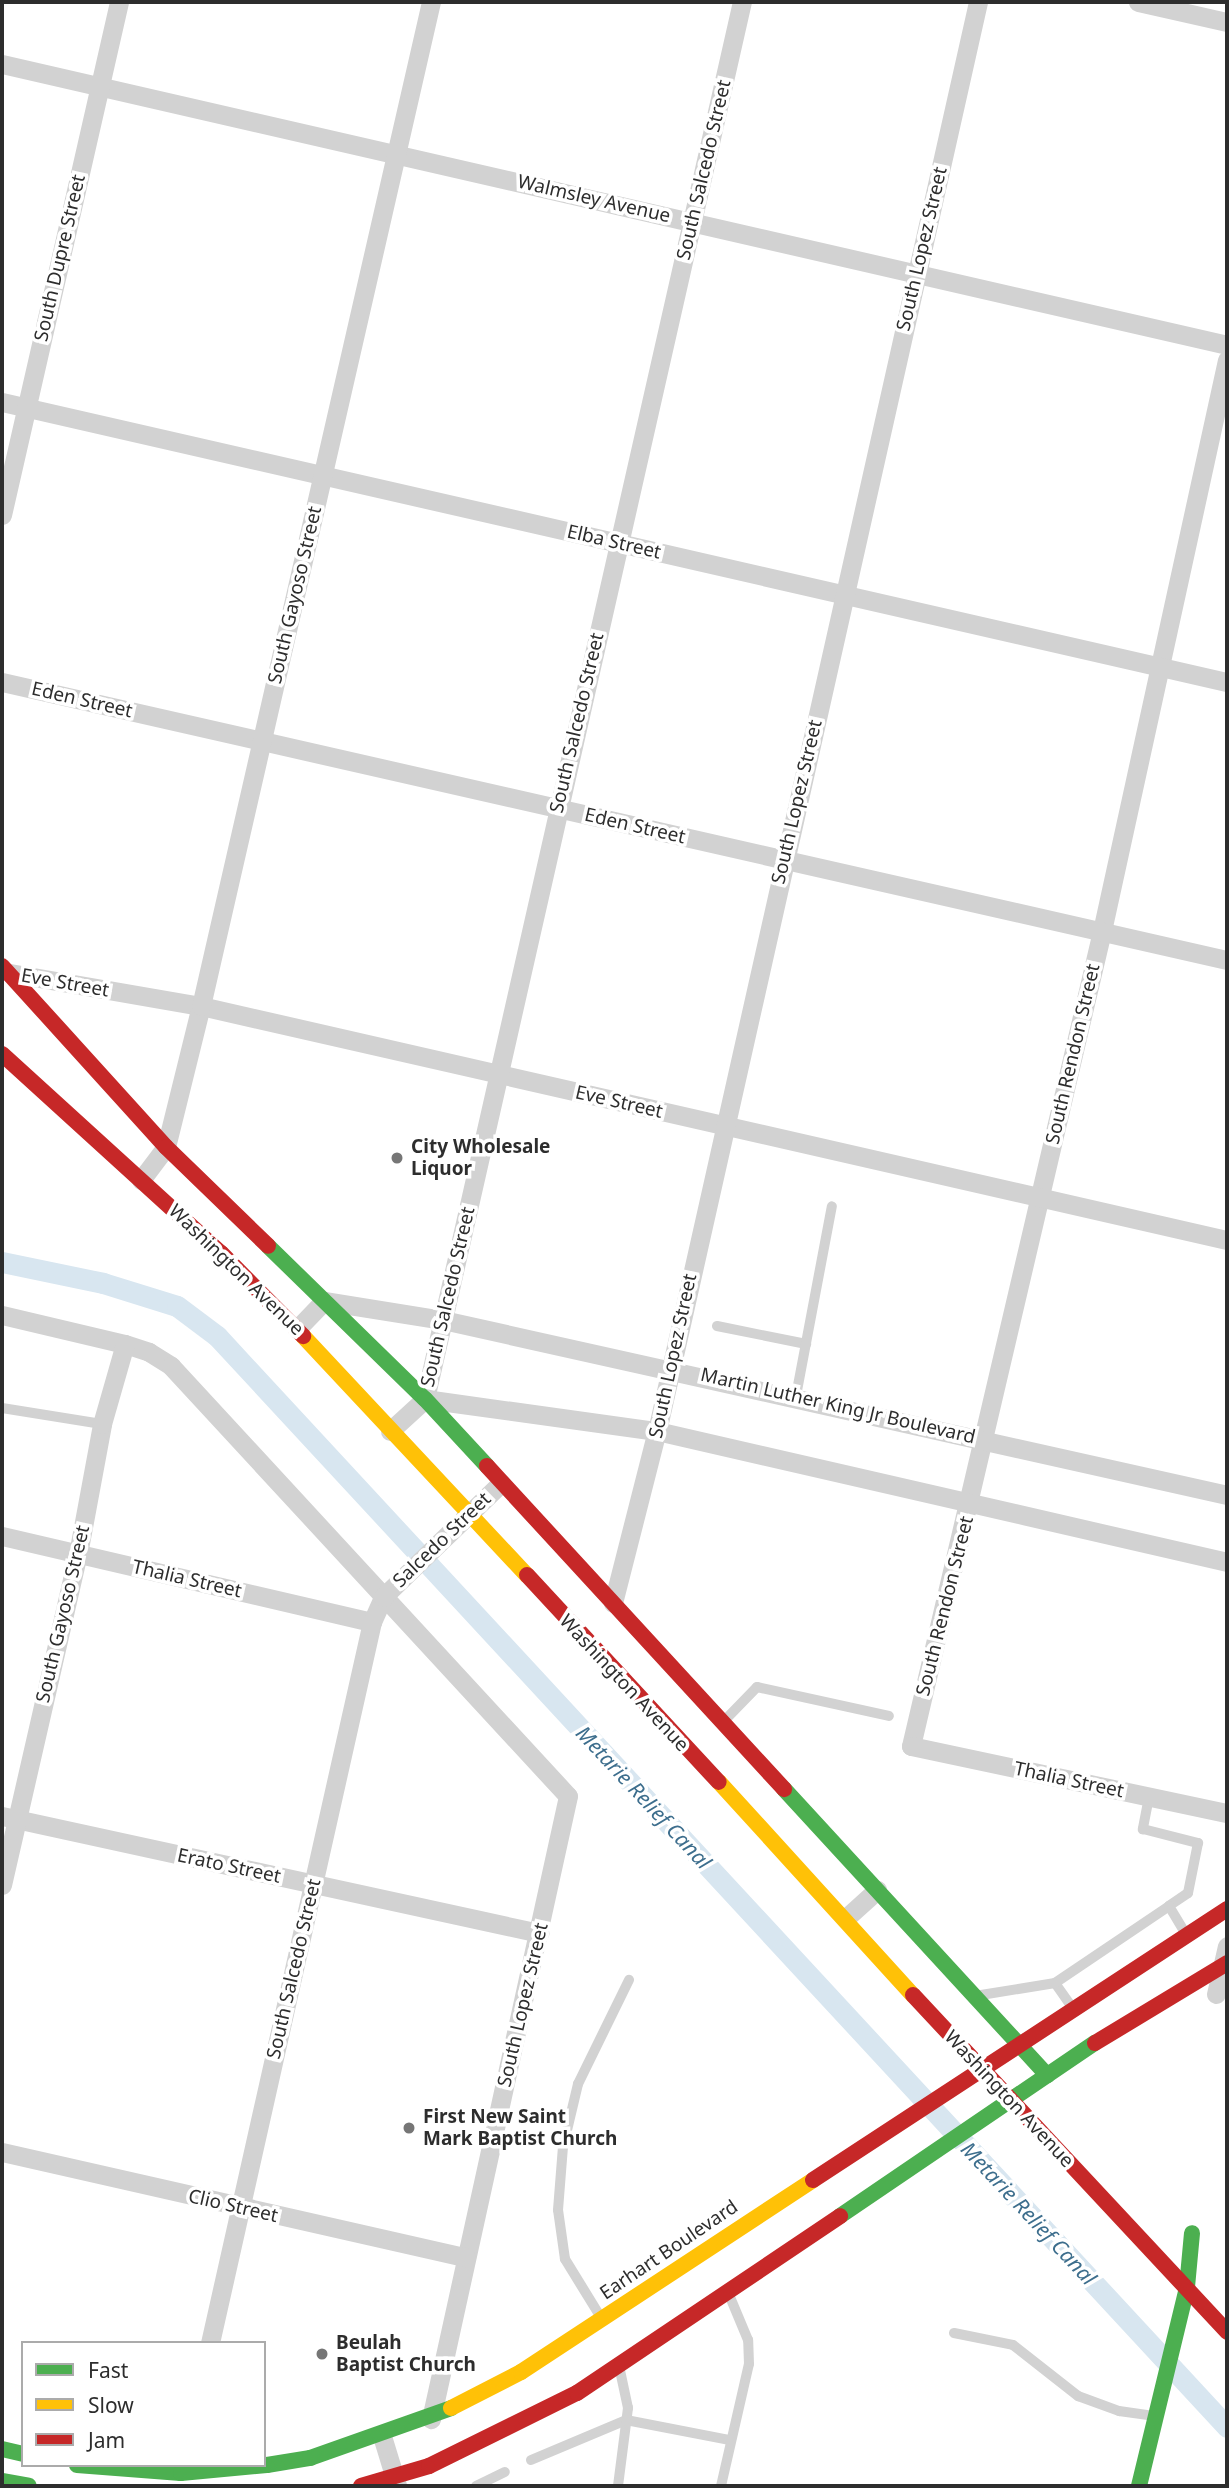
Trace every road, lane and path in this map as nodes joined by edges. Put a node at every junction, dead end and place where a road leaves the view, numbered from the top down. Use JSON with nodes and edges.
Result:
{"nodes":[{"id":1,"x":120,"y":2,"type":"edge"},
{"id":2,"x":431,"y":2,"type":"edge"},
{"id":3,"x":742,"y":2,"type":"edge"},
{"id":4,"x":978,"y":2,"type":"edge"},
{"id":5,"x":1138,"y":2,"type":"edge"},
{"id":6,"x":1227,"y":22,"type":"edge"},
{"id":7,"x":2,"y":64,"type":"edge"},
{"id":8,"x":99,"y":87,"type":"junction"},
{"id":9,"x":396,"y":154,"type":"junction"},
{"id":10,"x":692,"y":222,"type":"junction"},
{"id":11,"x":916,"y":272,"type":"junction"},
{"id":12,"x":1227,"y":345,"type":"edge"},
{"id":13,"x":1227,"y":360,"type":"edge"},
{"id":14,"x":2,"y":402,"type":"edge"},
{"id":15,"x":26,"y":407,"type":"junction"},
{"id":16,"x":323,"y":475,"type":"junction"},
{"id":17,"x":2,"y":515,"type":"edge"},
{"id":18,"x":618,"y":543,"type":"junction"},
{"id":19,"x":845,"y":595,"type":"junction"},
{"id":20,"x":1159,"y":667,"type":"junction"},
{"id":21,"x":2,"y":682,"type":"edge"},
{"id":22,"x":1227,"y":682,"type":"edge"},
{"id":23,"x":262,"y":741,"type":"junction"},
{"id":24,"x":558,"y":808,"type":"junction"},
{"id":25,"x":784,"y":860,"type":"junction"},
{"id":26,"x":1101,"y":931,"type":"junction"},
{"id":27,"x":1227,"y":960,"type":"edge"},
{"id":28,"x":6,"y":969,"type":"edge"},
{"id":29,"x":201,"y":1006,"type":"junction"},
{"id":30,"x":2,"y":1054,"type":"edge"},
{"id":31,"x":497,"y":1074,"type":"junction"},
{"id":32,"x":723,"y":1125,"type":"junction"},
{"id":33,"x":166,"y":1147,"type":"junction"},
{"id":34,"x":141,"y":1180,"type":"junction"},
{"id":35,"x":1039,"y":1198,"type":"junction"},
{"id":36,"x":832,"y":1206,"type":"dead end"},
{"id":37,"x":1227,"y":1240,"type":"edge"},
{"id":38,"x":324,"y":1301,"type":"junction"},
{"id":39,"x":2,"y":1315,"type":"edge"},
{"id":40,"x":443,"y":1320,"type":"junction"},
{"id":41,"x":717,"y":1326,"type":"dead end"},
{"id":42,"x":297,"y":1329,"type":"junction"},
{"id":43,"x":125,"y":1344,"type":"junction"},
{"id":44,"x":806,"y":1345,"type":"junction"},
{"id":45,"x":671,"y":1369,"type":"junction"},
{"id":46,"x":796,"y":1396,"type":"junction"},
{"id":47,"x":425,"y":1399,"type":"junction"},
{"id":48,"x":2,"y":1408,"type":"edge"},
{"id":49,"x":102,"y":1424,"type":"junction"},
{"id":50,"x":390,"y":1431,"type":"junction"},
{"id":51,"x":657,"y":1432,"type":"junction"},
{"id":52,"x":984,"y":1439,"type":"junction"},
{"id":53,"x":501,"y":1483,"type":"junction"},
{"id":54,"x":1227,"y":1495,"type":"edge"},
{"id":55,"x":970,"y":1504,"type":"junction"},
{"id":56,"x":466,"y":1514,"type":"junction"},
{"id":57,"x":2,"y":1536,"type":"edge"},
{"id":58,"x":78,"y":1554,"type":"junction"},
{"id":59,"x":1227,"y":1562,"type":"edge"},
{"id":60,"x":383,"y":1597,"type":"junction"},
{"id":61,"x":613,"y":1602,"type":"junction"},
{"id":62,"x":372,"y":1622,"type":"junction"},
{"id":63,"x":889,"y":1716,"type":"dead end"},
{"id":64,"x":723,"y":1722,"type":"junction"},
{"id":65,"x":912,"y":1746,"type":"joint"},
{"id":66,"x":1149,"y":1797,"type":"junction"},
{"id":67,"x":1227,"y":1813,"type":"edge"},
{"id":68,"x":9,"y":1818,"type":"edge"},
{"id":69,"x":2,"y":1885,"type":"edge"},
{"id":70,"x":313,"y":1885,"type":"junction"},
{"id":71,"x":877,"y":1890,"type":"junction"},
{"id":72,"x":1169,"y":1906,"type":"junction"},
{"id":73,"x":1227,"y":1909,"type":"edge"},
{"id":74,"x":846,"y":1918,"type":"junction"},
{"id":75,"x":539,"y":1933,"type":"junction"},
{"id":76,"x":1186,"y":1934,"type":"junction"},
{"id":77,"x":1227,"y":1945,"type":"edge"},
{"id":78,"x":1225,"y":1964,"type":"edge"},
{"id":79,"x":629,"y":1980,"type":"dead end"},
{"id":80,"x":1055,"y":1983,"type":"junction"},
{"id":81,"x":1216,"y":1994,"type":"dead end"},
{"id":82,"x":974,"y":1996,"type":"junction"},
{"id":83,"x":1073,"y":2008,"type":"junction"},
{"id":84,"x":1018,"y":2045,"type":"junction"},
{"id":85,"x":980,"y":2071,"type":"junction"},
{"id":86,"x":1047,"y":2075,"type":"junction"},
{"id":87,"x":1009,"y":2100,"type":"junction"},
{"id":88,"x":2,"y":2152,"type":"edge"},
{"id":89,"x":833,"y":2192,"type":"junction"},
{"id":90,"x":240,"y":2208,"type":"junction"},
{"id":91,"x":1192,"y":2234,"type":"dead end"},
{"id":92,"x":466,"y":2257,"type":"junction"},
{"id":93,"x":1187,"y":2287,"type":"junction"},
{"id":94,"x":727,"y":2290,"type":"junction"},
{"id":95,"x":602,"y":2319,"type":"junction"},
{"id":96,"x":1227,"y":2332,"type":"edge"},
{"id":97,"x":954,"y":2333,"type":"dead end"},
{"id":98,"x":210,"y":2341,"type":"edge"},
{"id":99,"x":619,"y":2365,"type":"junction"},
{"id":100,"x":1155,"y":2416,"type":"junction"},
{"id":101,"x":430,"y":2419,"type":"junction"},
{"id":102,"x":626,"y":2420,"type":"junction"},
{"id":103,"x":382,"y":2436,"type":"junction"},
{"id":104,"x":730,"y":2440,"type":"junction"},
{"id":105,"x":2,"y":2449,"type":"edge"},
{"id":106,"x":21,"y":2454,"type":"edge"},
{"id":107,"x":531,"y":2460,"type":"dead end"},
{"id":108,"x":266,"y":2462,"type":"edge"},
{"id":109,"x":129,"y":2467,"type":"edge"},
{"id":110,"x":204,"y":2467,"type":"edge"},
{"id":111,"x":181,"y":2469,"type":"edge"},
{"id":112,"x":505,"y":2472,"type":"dead end"},
{"id":113,"x":2,"y":2481,"type":"edge"},
{"id":114,"x":396,"y":2482,"type":"edge"},
{"id":115,"x":29,"y":2486,"type":"edge"},
{"id":116,"x":361,"y":2486,"type":"edge"},
{"id":117,"x":476,"y":2486,"type":"edge"},
{"id":118,"x":618,"y":2486,"type":"edge"},
{"id":119,"x":721,"y":2486,"type":"edge"},
{"id":120,"x":1139,"y":2486,"type":"edge"}],
"edges":[{"from":1,"to":8,"type":"street","name":"South Dupre Street"},
{"from":2,"to":9,"type":"street","name":"South Gayoso Street"},
{"from":3,"to":10,"type":"street","name":"South Salcedo Street"},
{"from":4,"to":11,"type":"street","name":"South Lopez Street"},
{"from":5,"to":6,"type":"street"},
{"from":7,"to":8,"type":"street","name":"Walmsley Avenue"},
{"from":8,"to":9,"type":"street","name":"Walmsley Avenue"},
{"from":8,"to":15,"type":"street","name":"South Dupre Street"},
{"from":9,"to":10,"type":"street","name":"Walmsley Avenue"},
{"from":9,"to":16,"type":"street","name":"South Gayoso Street"},
{"from":10,"to":11,"type":"street","name":"Walmsley Avenue"},
{"from":10,"to":18,"type":"street","name":"South Salcedo Street"},
{"from":11,"to":12,"type":"street","name":"Walmsley Avenue"},
{"from":11,"to":19,"type":"street","name":"South Lopez Street"},
{"from":13,"to":20,"type":"street","name":"South Rendon Street"},
{"from":14,"to":15,"type":"street","name":"Elba Street"},
{"from":15,"to":16,"type":"street","name":"Elba Street"},
{"from":15,"to":17,"type":"street","name":"South Dupre Street"},
{"from":16,"to":18,"type":"street","name":"Elba Street"},
{"from":16,"to":23,"type":"street","name":"South Gayoso Street"},
{"from":18,"to":19,"type":"street","name":"Elba Street"},
{"from":18,"to":24,"type":"street","name":"South Salcedo Street"},
{"from":19,"to":20,"type":"street","name":"Elba Street"},
{"from":19,"to":25,"type":"street","name":"South Lopez Street"},
{"from":20,"to":22,"type":"street","name":"Elba Street"},
{"from":20,"to":26,"type":"street","name":"South Rendon Street"},
{"from":21,"to":23,"type":"street","name":"Eden Street"},
{"from":23,"to":24,"type":"street","name":"Eden Street"},
{"from":23,"to":29,"type":"street","name":"South Gayoso Street"},
{"from":24,"to":25,"type":"street","name":"Eden Street"},
{"from":24,"to":31,"type":"street","name":"South Salcedo Street"},
{"from":25,"to":26,"type":"street","name":"Eden Street"},
{"from":25,"to":32,"type":"street","name":"South Lopez Street"},
{"from":26,"to":27,"type":"street","name":"Eden Street"},
{"from":26,"to":35,"type":"street","name":"South Rendon Street"},
{"from":28,"to":29,"type":"street","name":"Eve Street"},
{"from":28,"to":33,"type":"street","name":"Washington Avenue"},
{"from":29,"to":31,"type":"street","name":"Eve Street"},
{"from":29,"to":33,"type":"street","name":"South Gayoso Street"},
{"from":30,"to":34,"type":"street","name":"Washington Avenue"},
{"from":31,"to":32,"type":"street","name":"Eve Street"},
{"from":31,"to":40,"type":"street","name":"South Salcedo Street"},
{"from":32,"to":35,"type":"street","name":"Eve Street"},
{"from":32,"to":45,"type":"street","name":"South Lopez Street"},
{"from":33,"to":34,"type":"street","name":"South Gayoso Street"},
{"from":33,"to":38,"type":"street","name":"Washington Avenue"},
{"from":34,"to":42,"type":"street","name":"Washington Avenue"},
{"from":35,"to":37,"type":"street","name":"Eve Street"},
{"from":35,"to":52,"type":"street","name":"South Rendon Street"},
{"from":36,"to":44,"type":"lane"},
{"from":38,"to":40,"type":"street","name":"Martin Luther King Jr Boulevard"},
{"from":38,"to":42,"type":"street"},
{"from":38,"to":47,"type":"street","name":"Washington Avenue"},
{"from":39,"to":43,"type":"street"},
{"from":40,"to":45,"type":"street","name":"Martin Luther King Jr Boulevard"},
{"from":40,"to":47,"type":"street","name":"South Salcedo Street"},
{"from":41,"to":44,"type":"lane"},
{"from":42,"to":50,"type":"street","name":"Washington Avenue"},
{"from":43,"to":49,"type":"street","name":"South Gayoso Street"},
{"from":43,"to":60,"type":"street"},
{"from":44,"to":46,"type":"lane"},
{"from":45,"to":46,"type":"street","name":"Martin Luther King Jr Boulevard"},
{"from":45,"to":51,"type":"street","name":"South Lopez Street"},
{"from":46,"to":52,"type":"street","name":"Martin Luther King Jr Boulevard"},
{"from":47,"to":50,"type":"street","name":"South Salcedo Street"},
{"from":47,"to":51,"type":"street"},
{"from":47,"to":53,"type":"street","name":"Washington Avenue"},
{"from":48,"to":49,"type":"lane"},
{"from":49,"to":58,"type":"street","name":"South Gayoso Street"},
{"from":50,"to":56,"type":"street","name":"Washington Avenue"},
{"from":51,"to":55,"type":"street"},
{"from":51,"to":61,"type":"street","name":"South Lopez Street"},
{"from":52,"to":54,"type":"street","name":"Martin Luther King Jr Boulevard"},
{"from":52,"to":55,"type":"street","name":"South Rendon Street"},
{"from":53,"to":56,"type":"street","name":"Salcedo Street"},
{"from":53,"to":61,"type":"street","name":"Washington Avenue"},
{"from":55,"to":59,"type":"street"},
{"from":55,"to":65,"type":"street","name":"South Rendon Street"},
{"from":56,"to":60,"type":"street","name":"Salcedo Street"},
{"from":56,"to":74,"type":"street","name":"Washington Avenue"},
{"from":57,"to":58,"type":"street","name":"Thalia Street"},
{"from":58,"to":62,"type":"street","name":"Thalia Street"},
{"from":58,"to":68,"type":"street","name":"South Gayoso Street"},
{"from":60,"to":62,"type":"street","name":"South Salcedo Street"},
{"from":60,"to":75,"type":"street","name":"South Lopez Street"},
{"from":61,"to":64,"type":"street","name":"Washington Avenue"},
{"from":62,"to":70,"type":"street","name":"South Salcedo Street"},
{"from":63,"to":64,"type":"lane"},
{"from":64,"to":71,"type":"street","name":"Washington Avenue"},
{"from":65,"to":66,"type":"street","name":"Thalia Street"},
{"from":66,"to":67,"type":"street","name":"Thalia Street"},
{"from":66,"to":72,"type":"lane"},
{"from":68,"to":69,"type":"street","name":"South Gayoso Street"},
{"from":68,"to":70,"type":"street","name":"Erato Street"},
{"from":70,"to":75,"type":"street","name":"Erato Street"},
{"from":70,"to":90,"type":"street","name":"South Salcedo Street"},
{"from":71,"to":74,"type":"street"},
{"from":71,"to":82,"type":"street","name":"Washington Avenue"},
{"from":72,"to":76,"type":"lane"},
{"from":72,"to":80,"type":"lane"},
{"from":73,"to":76,"type":"street","name":"Earhart Boulevard"},
{"from":74,"to":85,"type":"street","name":"Washington Avenue"},
{"from":75,"to":92,"type":"street","name":"South Lopez Street"},
{"from":76,"to":83,"type":"street","name":"Earhart Boulevard"},
{"from":77,"to":78,"type":"street"},
{"from":78,"to":81,"type":"street"},
{"from":78,"to":86,"type":"street","name":"Earhart Boulevard"},
{"from":79,"to":95,"type":"lane"},
{"from":80,"to":82,"type":"lane"},
{"from":80,"to":83,"type":"lane"},
{"from":82,"to":84,"type":"street","name":"Washington Avenue"},
{"from":83,"to":84,"type":"street","name":"Earhart Boulevard"},
{"from":84,"to":85,"type":"street","name":"Earhart Boulevard"},
{"from":84,"to":86,"type":"street","name":"Washington Avenue"},
{"from":85,"to":87,"type":"street","name":"Washington Avenue"},
{"from":85,"to":89,"type":"street","name":"Earhart Boulevard"},
{"from":86,"to":87,"type":"street","name":"Earhart Boulevard"},
{"from":87,"to":89,"type":"street","name":"Earhart Boulevard"},
{"from":87,"to":93,"type":"street","name":"Washington Avenue"},
{"from":88,"to":90,"type":"street","name":"Clio Street"},
{"from":89,"to":94,"type":"street","name":"Earhart Boulevard"},
{"from":89,"to":95,"type":"street","name":"Earhart Boulevard"},
{"from":90,"to":92,"type":"street","name":"Clio Street"},
{"from":90,"to":98,"type":"street","name":"South Salcedo Street"},
{"from":91,"to":93,"type":"street"},
{"from":92,"to":101,"type":"street","name":"South Lopez Street"},
{"from":93,"to":96,"type":"street","name":"Washington Avenue"},
{"from":93,"to":100,"type":"street"},
{"from":94,"to":99,"type":"street","name":"Earhart Boulevard"},
{"from":94,"to":104,"type":"lane"},
{"from":95,"to":101,"type":"street","name":"Earhart Boulevard"},
{"from":97,"to":100,"type":"lane"},
{"from":99,"to":102,"type":"lane"},
{"from":99,"to":114,"type":"street","name":"Earhart Boulevard"},
{"from":100,"to":120,"type":"street"},
{"from":101,"to":103,"type":"street","name":"Earhart Boulevard"},
{"from":102,"to":104,"type":"lane"},
{"from":102,"to":107,"type":"lane"},
{"from":102,"to":118,"type":"lane"},
{"from":103,"to":108,"type":"street","name":"Earhart Boulevard"},
{"from":103,"to":114,"type":"street"},
{"from":104,"to":119,"type":"lane"},
{"from":105,"to":106,"type":"street"},
{"from":109,"to":111,"type":"street","name":"Earhart Boulevard"},
{"from":110,"to":111,"type":"street","name":"Earhart Boulevard"},
{"from":112,"to":117,"type":"lane"},
{"from":113,"to":115,"type":"street"},
{"from":114,"to":116,"type":"street","name":"Earhart Boulevard"}]}
